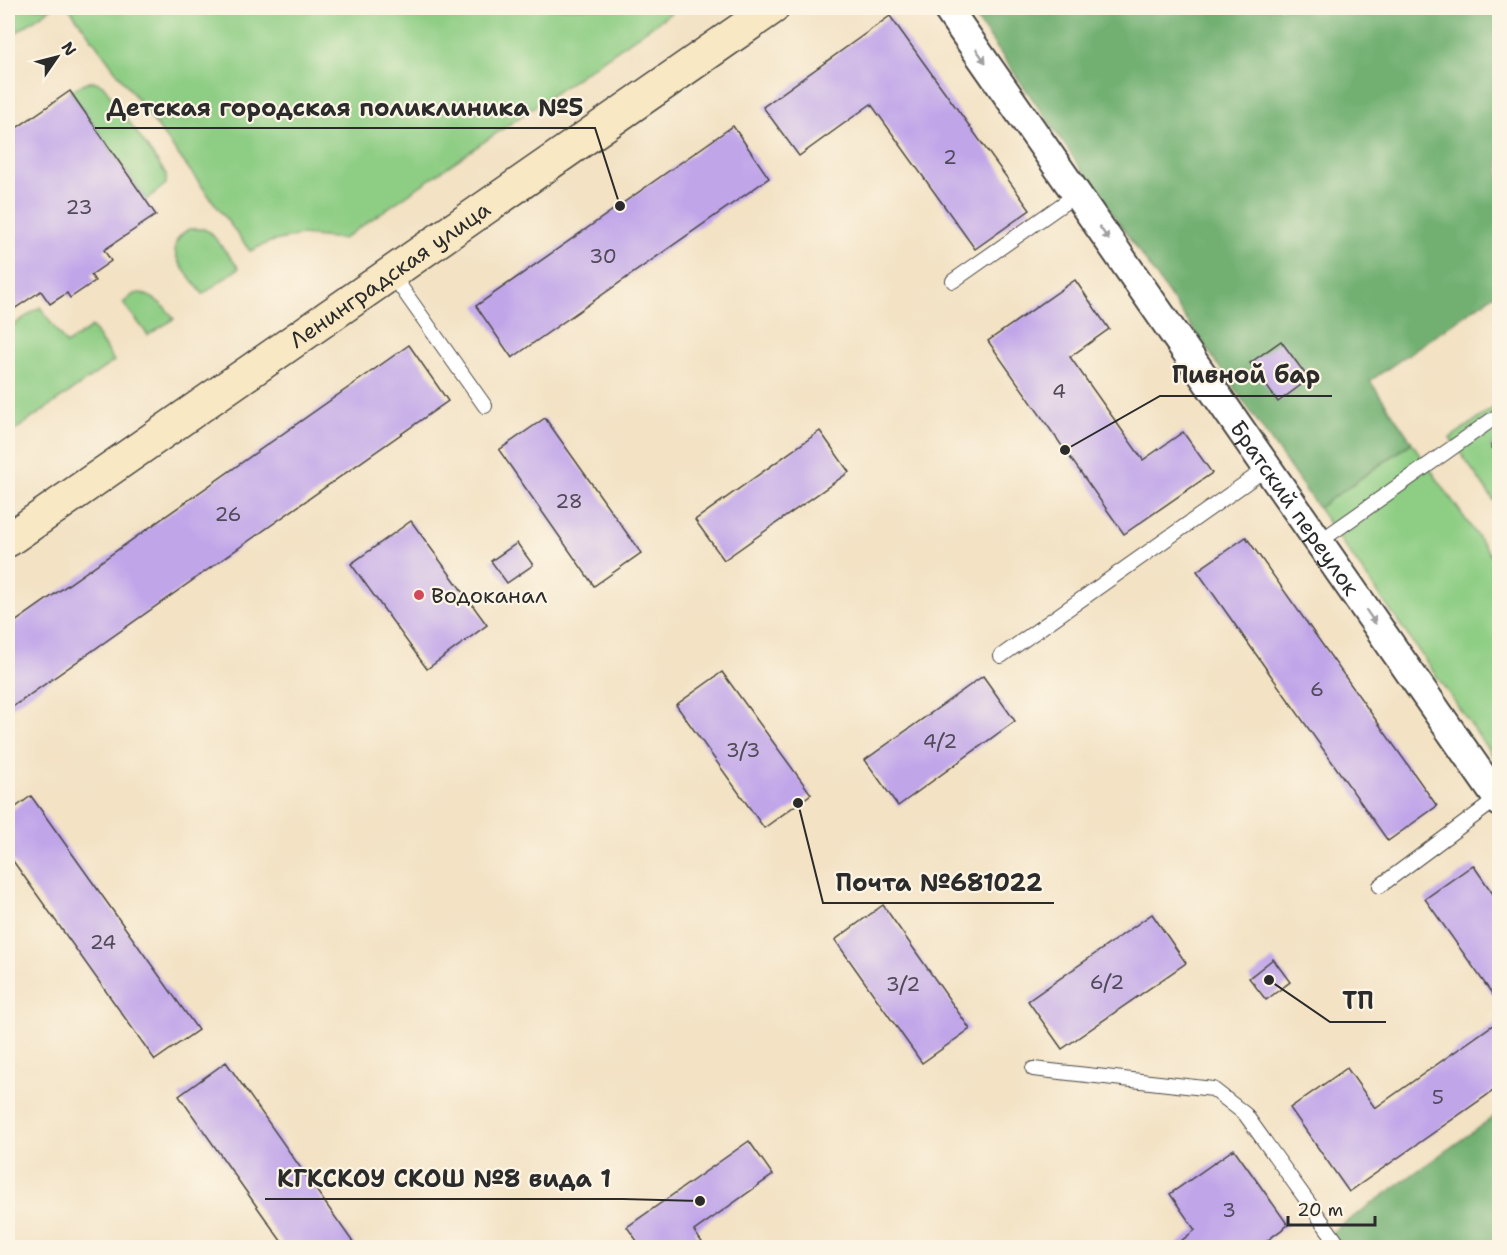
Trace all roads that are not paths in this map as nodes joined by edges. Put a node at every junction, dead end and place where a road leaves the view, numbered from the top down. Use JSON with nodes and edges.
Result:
{"nodes":[{"id":1,"x":772,"y":8,"type":"edge"},
{"id":2,"x":947,"y":8,"type":"edge"},
{"id":3,"x":1077,"y":194,"type":"junction"},
{"id":4,"x":392,"y":273,"type":"junction"},
{"id":5,"x":953,"y":281,"type":"dead end"},
{"id":6,"x":485,"y":406,"type":"dead end"},
{"id":7,"x":1500,"y":414,"type":"edge"},
{"id":8,"x":1267,"y":468,"type":"junction"},
{"id":9,"x":8,"y":540,"type":"edge"},
{"id":10,"x":1319,"y":542,"type":"junction"},
{"id":11,"x":1001,"y":656,"type":"dead end"},
{"id":12,"x":1498,"y":801,"type":"edge"},
{"id":13,"x":1380,"y":886,"type":"dead end"},
{"id":14,"x":1033,"y":1069,"type":"dead end"},
{"id":15,"x":1341,"y":1248,"type":"edge"}],
"edges":[{"from":1,"to":4,"type":"main road","name":"Ленинградская улица"},
{"from":2,"to":3,"type":"street","name":"Братский переулок","one_way":true},
{"from":3,"to":5,"type":"lane"},
{"from":3,"to":8,"type":"street","name":"Братский переулок","one_way":true},
{"from":4,"to":6,"type":"lane"},
{"from":4,"to":9,"type":"main road","name":"Ленинградская улица"},
{"from":7,"to":10,"type":"lane"},
{"from":8,"to":10,"type":"street","name":"Братский переулок"},
{"from":8,"to":11,"type":"lane"},
{"from":10,"to":12,"type":"street","name":"Братский переулок","one_way":true},
{"from":12,"to":13,"type":"lane"},
{"from":14,"to":15,"type":"lane"}]}
